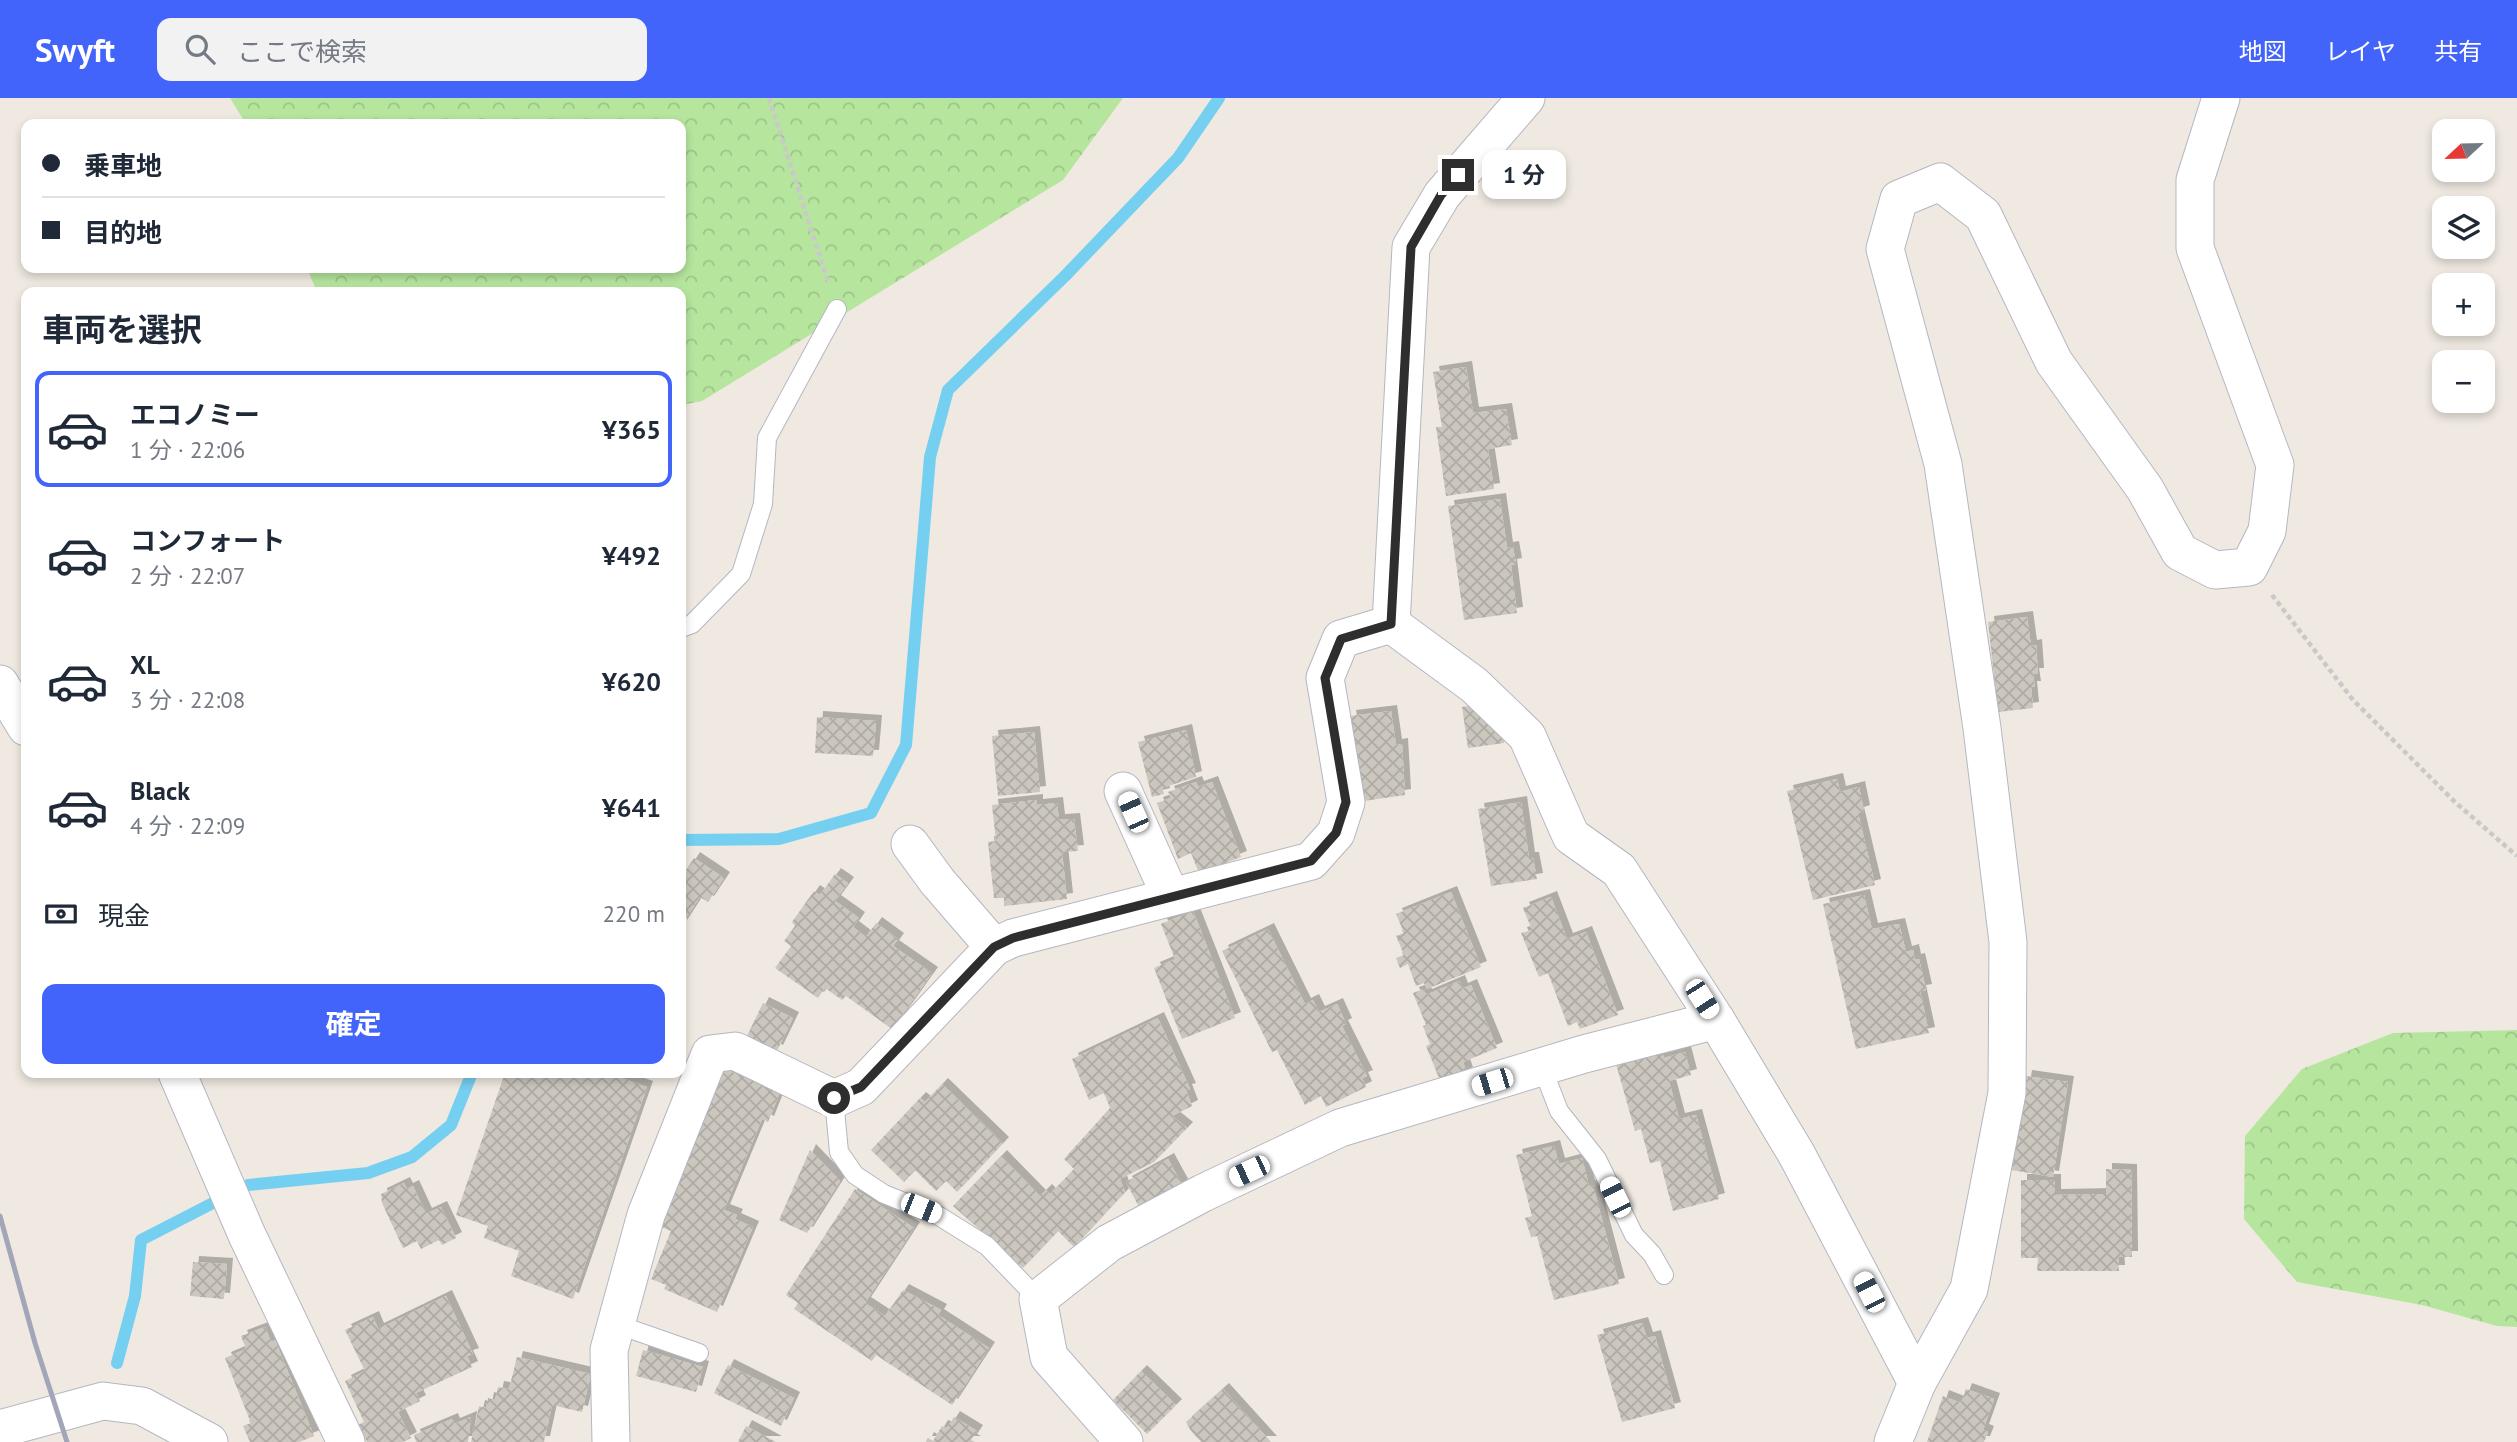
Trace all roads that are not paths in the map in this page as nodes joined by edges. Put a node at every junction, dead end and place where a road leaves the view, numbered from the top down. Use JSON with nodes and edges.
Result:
{"nodes":[{"id":1,"x":1526,"y":98,"type":"edge"},
{"id":2,"x":2221,"y":98,"type":"edge"},
{"id":3,"x":837,"y":309,"type":"road end"},
{"id":4,"x":1391,"y":624,"type":"junction"},
{"id":5,"x":686,"y":626,"type":"edge"},
{"id":6,"x":0,"y":684,"type":"edge"},
{"id":7,"x":21,"y":719,"type":"edge"},
{"id":8,"x":1123,"y":790,"type":"dead end"},
{"id":9,"x":910,"y":844,"type":"dead end"},
{"id":10,"x":1171,"y":897,"type":"junction"},
{"id":11,"x":994,"y":947,"type":"junction"},
{"id":12,"x":1716,"y":1020,"type":"junction"},
{"id":13,"x":1542,"y":1067,"type":"junction"},
{"id":14,"x":692,"y":1068,"type":"edge"},
{"id":15,"x":179,"y":1078,"type":"edge"},
{"id":16,"x":834,"y":1098,"type":"junction"},
{"id":17,"x":1664,"y":1275,"type":"dead end"},
{"id":18,"x":1038,"y":1299,"type":"junction"},
{"id":19,"x":616,"y":1324,"type":"junction"},
{"id":20,"x":699,"y":1353,"type":"dead end"},
{"id":21,"x":1917,"y":1383,"type":"junction"},
{"id":22,"x":0,"y":1429,"type":"edge"},
{"id":23,"x":209,"y":1442,"type":"edge"},
{"id":24,"x":346,"y":1442,"type":"edge"},
{"id":25,"x":611,"y":1442,"type":"edge"},
{"id":26,"x":1124,"y":1442,"type":"edge"},
{"id":27,"x":1893,"y":1442,"type":"edge"}],
"edges":[{"from":1,"to":4,"type":"street"},
{"from":2,"to":21,"type":"street"},
{"from":3,"to":5,"type":"lane"},
{"from":4,"to":10,"type":"street"},
{"from":4,"to":12,"type":"street"},
{"from":6,"to":7,"type":"street"},
{"from":8,"to":10,"type":"street"},
{"from":9,"to":11,"type":"street"},
{"from":10,"to":11,"type":"street"},
{"from":11,"to":16,"type":"street"},
{"from":12,"to":13,"type":"street"},
{"from":12,"to":21,"type":"street"},
{"from":13,"to":17,"type":"lane"},
{"from":13,"to":18,"type":"street"},
{"from":14,"to":16,"type":"street"},
{"from":14,"to":19,"type":"street"},
{"from":15,"to":24,"type":"street"},
{"from":16,"to":18,"type":"lane"},
{"from":18,"to":26,"type":"street"},
{"from":19,"to":20,"type":"lane"},
{"from":19,"to":25,"type":"street"},
{"from":21,"to":27,"type":"street"},
{"from":22,"to":23,"type":"street"}]}
